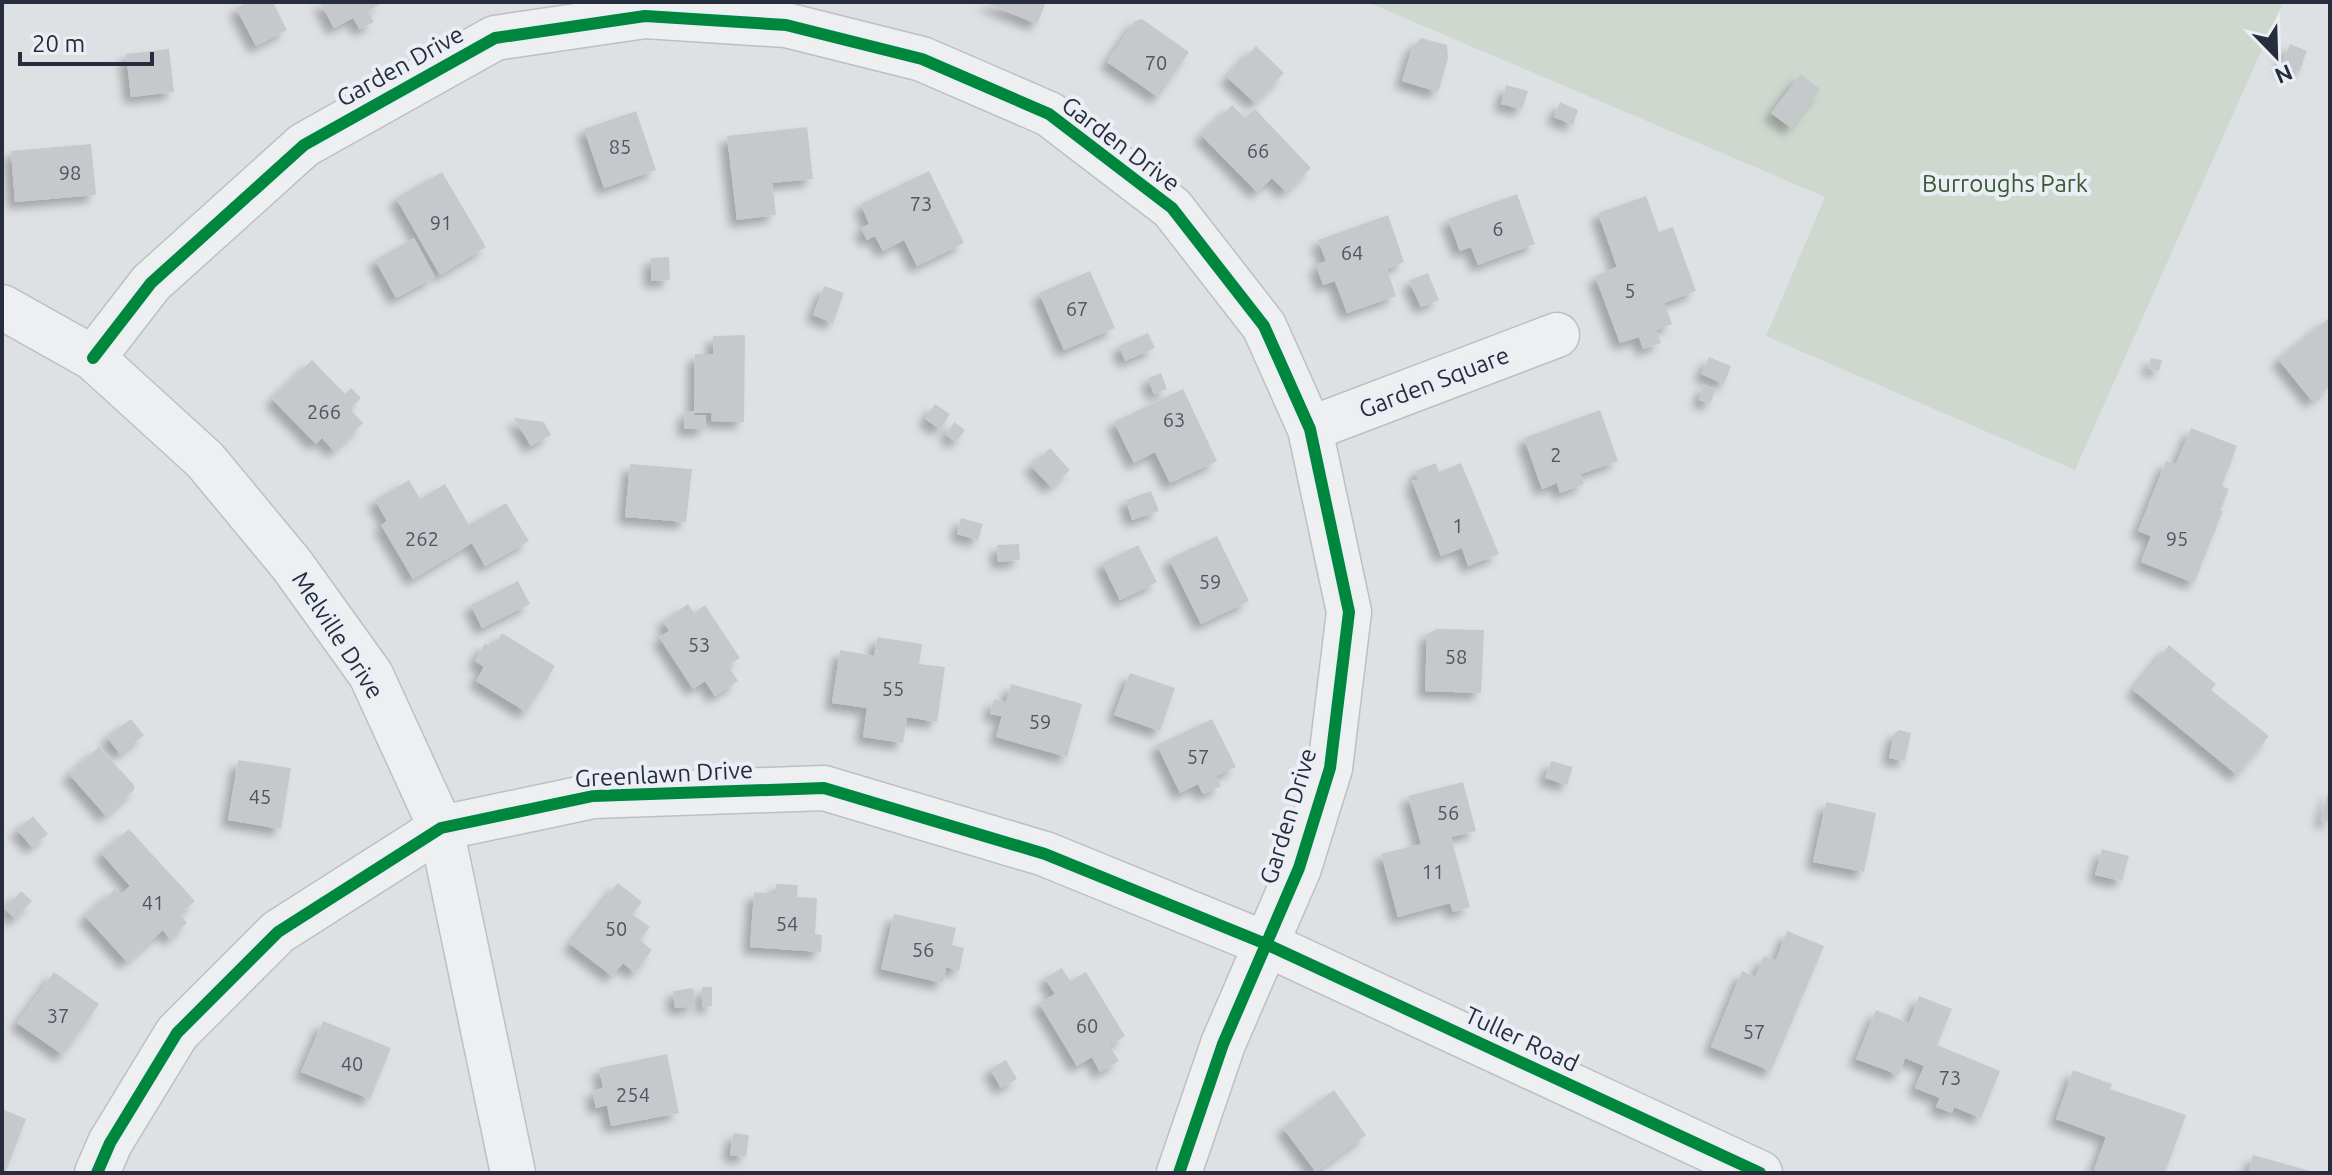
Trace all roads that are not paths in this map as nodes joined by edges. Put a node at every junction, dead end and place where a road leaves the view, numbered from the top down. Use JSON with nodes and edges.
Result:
{"nodes":[{"id":1,"x":2,"y":307,"type":"edge"},
{"id":2,"x":1557,"y":335,"type":"dead end"},
{"id":3,"x":93,"y":358,"type":"junction"},
{"id":4,"x":1310,"y":429,"type":"junction"},
{"id":5,"x":441,"y":828,"type":"junction"},
{"id":6,"x":1266,"y":944,"type":"junction"},
{"id":7,"x":97,"y":1173,"type":"edge"},
{"id":8,"x":513,"y":1173,"type":"edge"},
{"id":9,"x":1179,"y":1173,"type":"edge"},
{"id":10,"x":1760,"y":1173,"type":"edge"}],
"edges":[{"from":1,"to":3,"type":"street","name":"Melville Drive"},
{"from":2,"to":4,"type":"street","name":"Garden Square"},
{"from":3,"to":4,"type":"street","name":"Garden Drive"},
{"from":3,"to":5,"type":"street","name":"Melville Drive"},
{"from":4,"to":6,"type":"street","name":"Garden Drive"},
{"from":5,"to":6,"type":"street","name":"Greenlawn Drive"},
{"from":5,"to":7,"type":"street","name":"Greenlawn Drive"},
{"from":5,"to":8,"type":"street","name":"Melville Drive"},
{"from":6,"to":9,"type":"street","name":"Garden Drive"},
{"from":6,"to":10,"type":"street","name":"Tuller Road"}]}
